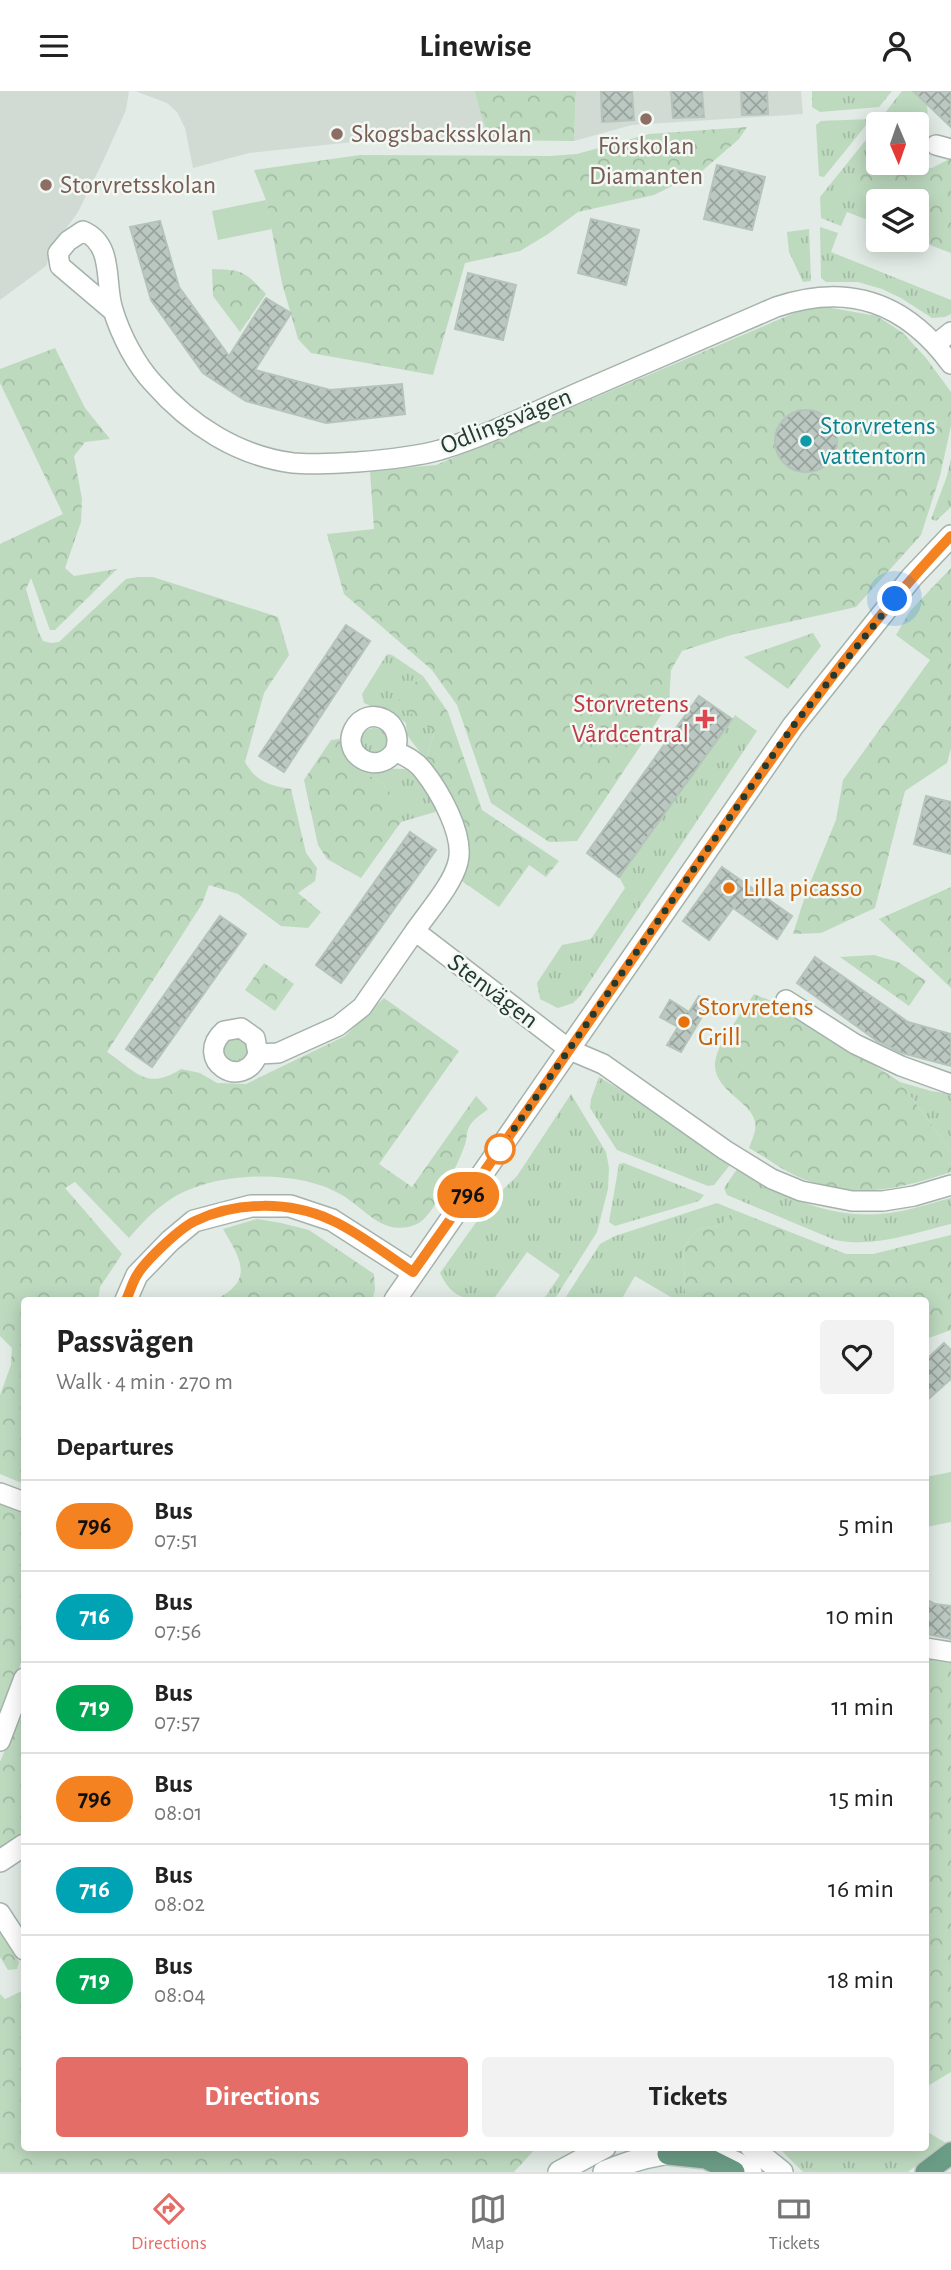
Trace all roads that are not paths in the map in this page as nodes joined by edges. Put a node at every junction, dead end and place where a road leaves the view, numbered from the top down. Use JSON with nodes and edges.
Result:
{"nodes":[{"id":1,"x":113,"y":311,"type":"dead end"},
{"id":2,"x":944,"y":338,"type":"edge"},
{"id":3,"x":951,"y":364,"type":"edge"},
{"id":4,"x":951,"y":536,"type":"edge"},
{"id":5,"x":395,"y":751,"type":"dead end"},
{"id":6,"x":415,"y":931,"type":"junction"},
{"id":7,"x":786,"y":1000,"type":"dead end"},
{"id":8,"x":570,"y":1050,"type":"junction"},
{"id":9,"x":258,"y":1054,"type":"dead end"},
{"id":10,"x":951,"y":1084,"type":"edge"},
{"id":11,"x":951,"y":1185,"type":"edge"},
{"id":12,"x":413,"y":1272,"type":"junction"},
{"id":13,"x":128,"y":1297,"type":"edge"},
{"id":14,"x":397,"y":1297,"type":"edge"},
{"id":15,"x":0,"y":1493,"type":"edge"},
{"id":16,"x":21,"y":1501,"type":"edge"},
{"id":17,"x":929,"y":1648,"type":"edge"},
{"id":18,"x":951,"y":1652,"type":"edge"},
{"id":19,"x":21,"y":1686,"type":"edge"},
{"id":20,"x":0,"y":1741,"type":"edge"},
{"id":21,"x":21,"y":1847,"type":"edge"},
{"id":22,"x":0,"y":1861,"type":"edge"},
{"id":23,"x":0,"y":1913,"type":"edge"},
{"id":24,"x":21,"y":1945,"type":"edge"},
{"id":25,"x":598,"y":2151,"type":"edge"},
{"id":26,"x":756,"y":2151,"type":"edge"},
{"id":27,"x":769,"y":2151,"type":"edge"},
{"id":28,"x":658,"y":2152,"type":"edge"},
{"id":29,"x":951,"y":2153,"type":"edge"},
{"id":30,"x":951,"y":2167,"type":"edge"},
{"id":31,"x":559,"y":2172,"type":"edge"},
{"id":32,"x":604,"y":2172,"type":"edge"},
{"id":33,"x":734,"y":2172,"type":"edge"},
{"id":34,"x":751,"y":2172,"type":"edge"},
{"id":35,"x":782,"y":2172,"type":"edge"},
{"id":36,"x":790,"y":2172,"type":"edge"},
{"id":37,"x":926,"y":2172,"type":"edge"},
{"id":38,"x":945,"y":2172,"type":"edge"}],
"edges":[{"from":1,"to":2,"type":"street","name":"Odlingsvägen"},
{"from":2,"to":3,"type":"street","name":"Odlingsvägen"},
{"from":4,"to":8,"type":"street"},
{"from":5,"to":6,"type":"street"},
{"from":6,"to":8,"type":"street","name":"Stenvägen"},
{"from":6,"to":9,"type":"street"},
{"from":7,"to":10,"type":"street"},
{"from":8,"to":11,"type":"street","name":"Stenvägen"},
{"from":8,"to":12,"type":"street"},
{"from":12,"to":13,"type":"street"},
{"from":12,"to":14,"type":"street"},
{"from":15,"to":16,"type":"street"},
{"from":17,"to":18,"type":"street"},
{"from":19,"to":20,"type":"street"},
{"from":21,"to":22,"type":"street"},
{"from":23,"to":24,"type":"street"},
{"from":25,"to":31,"type":"street"},
{"from":26,"to":35,"type":"street"},
{"from":27,"to":36,"type":"street"},
{"from":28,"to":32,"type":"street"},
{"from":28,"to":33,"type":"main road"},
{"from":28,"to":34,"type":"street"},
{"from":29,"to":37,"type":"main road"},
{"from":30,"to":38,"type":"main road"}]}
